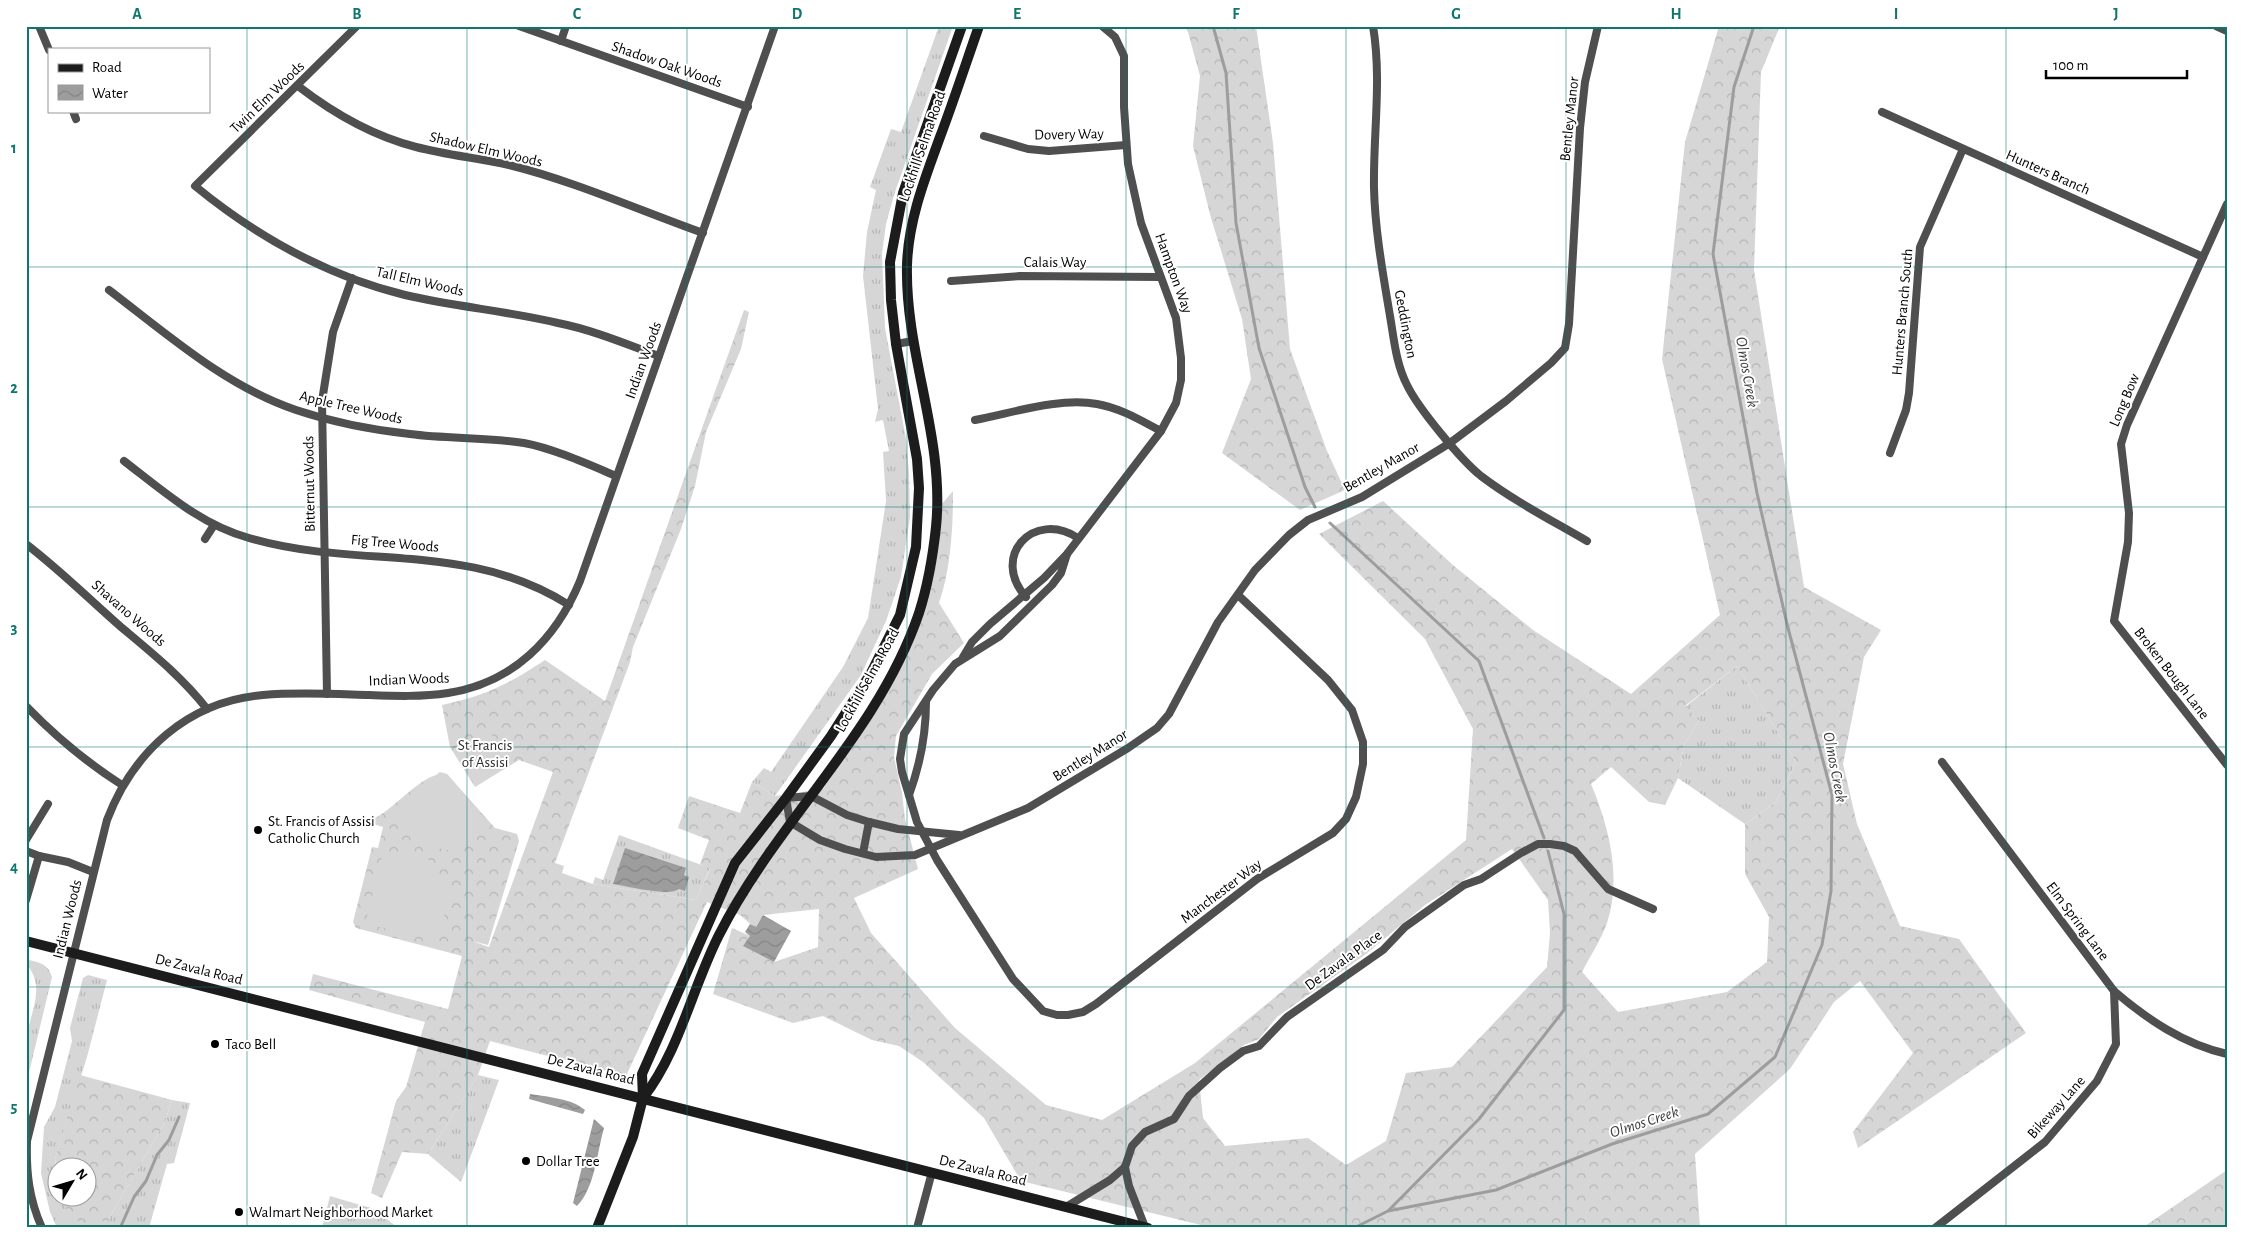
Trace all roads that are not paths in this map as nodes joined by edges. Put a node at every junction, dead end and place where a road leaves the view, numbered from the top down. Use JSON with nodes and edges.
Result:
{"nodes":[{"id":1,"x":39,"y":26,"type":"edge"},
{"id":2,"x":357,"y":26,"type":"edge"},
{"id":3,"x":519,"y":26,"type":"edge"},
{"id":4,"x":566,"y":26,"type":"edge"},
{"id":5,"x":776,"y":26,"type":"edge"},
{"id":6,"x":962,"y":26,"type":"edge"},
{"id":7,"x":979,"y":26,"type":"edge"},
{"id":8,"x":1102,"y":26,"type":"edge"},
{"id":9,"x":1374,"y":26,"type":"edge"},
{"id":10,"x":1598,"y":26,"type":"edge"},
{"id":11,"x":2216,"y":26,"type":"edge"},
{"id":12,"x":2227,"y":31,"type":"edge"},
{"id":13,"x":561,"y":41,"type":"junction"},
{"id":14,"x":48,"y":48,"type":"edge"},
{"id":15,"x":298,"y":86,"type":"junction"},
{"id":16,"x":748,"y":107,"type":"junction"},
{"id":17,"x":1882,"y":112,"type":"dead end"},
{"id":18,"x":984,"y":136,"type":"dead end"},
{"id":19,"x":1126,"y":145,"type":"junction"},
{"id":20,"x":1963,"y":149,"type":"junction"},
{"id":21,"x":195,"y":186,"type":"joint"},
{"id":22,"x":2227,"y":204,"type":"edge"},
{"id":23,"x":703,"y":233,"type":"junction"},
{"id":24,"x":2203,"y":257,"type":"junction"},
{"id":25,"x":1160,"y":277,"type":"junction"},
{"id":26,"x":352,"y":278,"type":"junction"},
{"id":27,"x":951,"y":281,"type":"dead end"},
{"id":28,"x":109,"y":290,"type":"dead end"},
{"id":29,"x":913,"y":341,"type":"junction"},
{"id":30,"x":896,"y":344,"type":"junction"},
{"id":31,"x":659,"y":356,"type":"junction"},
{"id":32,"x":322,"y":416,"type":"junction"},
{"id":33,"x":974,"y":420,"type":"dead end"},
{"id":34,"x":1161,"y":431,"type":"junction"},
{"id":35,"x":1450,"y":443,"type":"junction"},
{"id":36,"x":1890,"y":453,"type":"dead end"},
{"id":37,"x":124,"y":461,"type":"dead end"},
{"id":38,"x":616,"y":476,"type":"junction"},
{"id":39,"x":214,"y":525,"type":"junction"},
{"id":40,"x":1078,"y":538,"type":"junction"},
{"id":41,"x":205,"y":539,"type":"dead end"},
{"id":42,"x":1587,"y":541,"type":"dead end"},
{"id":43,"x":26,"y":544,"type":"edge"},
{"id":44,"x":324,"y":551,"type":"junction"},
{"id":45,"x":1067,"y":554,"type":"junction"},
{"id":46,"x":1024,"y":595,"type":"junction"},
{"id":47,"x":1238,"y":595,"type":"junction"},
{"id":48,"x":1032,"y":604,"type":"junction"},
{"id":49,"x":569,"y":605,"type":"junction"},
{"id":50,"x":2114,"y":621,"type":"joint"},
{"id":51,"x":962,"y":658,"type":"junction"},
{"id":52,"x":327,"y":694,"type":"junction"},
{"id":53,"x":926,"y":702,"type":"junction"},
{"id":54,"x":26,"y":706,"type":"edge"},
{"id":55,"x":207,"y":709,"type":"junction"},
{"id":56,"x":1942,"y":762,"type":"dead end"},
{"id":57,"x":2227,"y":766,"type":"edge"},
{"id":58,"x":122,"y":785,"type":"junction"},
{"id":59,"x":811,"y":796,"type":"junction"},
{"id":60,"x":909,"y":796,"type":"junction"},
{"id":61,"x":786,"y":798,"type":"junction"},
{"id":62,"x":48,"y":804,"type":"dead end"},
{"id":63,"x":790,"y":822,"type":"junction"},
{"id":64,"x":869,"y":822,"type":"junction"},
{"id":65,"x":921,"y":831,"type":"junction"},
{"id":66,"x":959,"y":835,"type":"junction"},
{"id":67,"x":26,"y":840,"type":"edge"},
{"id":68,"x":932,"y":850,"type":"junction"},
{"id":69,"x":26,"y":851,"type":"edge"},
{"id":70,"x":863,"y":853,"type":"junction"},
{"id":71,"x":39,"y":856,"type":"junction"},
{"id":72,"x":93,"y":872,"type":"junction"},
{"id":73,"x":26,"y":900,"type":"edge"},
{"id":74,"x":1653,"y":909,"type":"dead end"},
{"id":75,"x":26,"y":941,"type":"edge"},
{"id":76,"x":73,"y":953,"type":"junction"},
{"id":77,"x":2114,"y":991,"type":"junction"},
{"id":78,"x":2227,"y":1054,"type":"edge"},
{"id":79,"x":643,"y":1098,"type":"junction"},
{"id":80,"x":1124,"y":1167,"type":"junction"},
{"id":81,"x":932,"y":1172,"type":"junction"},
{"id":82,"x":1066,"y":1207,"type":"junction"},
{"id":83,"x":1147,"y":1227,"type":"edge"},
{"id":84,"x":42,"y":1228,"type":"edge"},
{"id":85,"x":597,"y":1228,"type":"edge"},
{"id":86,"x":918,"y":1228,"type":"edge"},
{"id":87,"x":1935,"y":1228,"type":"edge"}],
"edges":[{"from":1,"to":14,"type":"street"},
{"from":2,"to":15,"type":"street","name":"Twin Elm Woods"},
{"from":3,"to":13,"type":"street","name":"Shadow Oak Woods"},
{"from":4,"to":13,"type":"street"},
{"from":5,"to":16,"type":"street","name":"Indian Woods"},
{"from":6,"to":30,"type":"main road","name":"Lockhill Selma Road"},
{"from":7,"to":29,"type":"main road","name":"Lockhill Selma Road"},
{"from":8,"to":19,"type":"street","name":"Hampton Way"},
{"from":9,"to":35,"type":"street","name":"Geddington"},
{"from":10,"to":35,"type":"street","name":"Bentley Manor"},
{"from":11,"to":12,"type":"street"},
{"from":13,"to":16,"type":"street","name":"Shadow Oak Woods"},
{"from":15,"to":21,"type":"street","name":"Twin Elm Woods"},
{"from":15,"to":23,"type":"street","name":"Shadow Elm Woods"},
{"from":16,"to":23,"type":"street","name":"Indian Woods"},
{"from":17,"to":20,"type":"street","name":"Hunters Branch"},
{"from":18,"to":19,"type":"street","name":"Dovery Way"},
{"from":19,"to":25,"type":"street","name":"Hampton Way"},
{"from":20,"to":24,"type":"street","name":"Hunters Branch"},
{"from":20,"to":36,"type":"street","name":"Hunters Branch South"},
{"from":21,"to":26,"type":"street","name":"Tall Elm Woods"},
{"from":22,"to":24,"type":"street","name":"Long Bow"},
{"from":23,"to":31,"type":"street","name":"Indian Woods"},
{"from":24,"to":50,"type":"street","name":"Long Bow"},
{"from":25,"to":27,"type":"street","name":"Calais Way"},
{"from":25,"to":34,"type":"street","name":"Hampton Way"},
{"from":26,"to":31,"type":"street","name":"Tall Elm Woods"},
{"from":26,"to":32,"type":"street","name":"Bitternut Woods"},
{"from":28,"to":32,"type":"street","name":"Apple Tree Woods"},
{"from":29,"to":30,"type":"street"},
{"from":29,"to":59,"type":"main road","name":"Lockhill Selma Road"},
{"from":30,"to":61,"type":"main road","name":"Lockhill Selma Road"},
{"from":31,"to":38,"type":"street","name":"Indian Woods"},
{"from":32,"to":38,"type":"street","name":"Apple Tree Woods"},
{"from":32,"to":44,"type":"street","name":"Bitternut Woods"},
{"from":33,"to":34,"type":"street"},
{"from":34,"to":40,"type":"street","name":"Hampton Way"},
{"from":35,"to":42,"type":"street","name":"Geddington"},
{"from":35,"to":47,"type":"street","name":"Bentley Manor"},
{"from":37,"to":39,"type":"street","name":"Fig Tree Woods"},
{"from":38,"to":49,"type":"street","name":"Indian Woods"},
{"from":39,"to":41,"type":"street"},
{"from":39,"to":44,"type":"street","name":"Fig Tree Woods"},
{"from":40,"to":45,"type":"street","name":"Hampton Way"},
{"from":40,"to":46,"type":"street"},
{"from":43,"to":55,"type":"street","name":"Shavano Woods"},
{"from":44,"to":49,"type":"street","name":"Fig Tree Woods"},
{"from":44,"to":52,"type":"street","name":"Bitternut Woods"},
{"from":45,"to":46,"type":"street","name":"Hampton Way"},
{"from":45,"to":48,"type":"street","name":"Hampton Way"},
{"from":46,"to":48,"type":"street"},
{"from":46,"to":51,"type":"street","name":"Hampton Way"},
{"from":47,"to":66,"type":"street","name":"Bentley Manor"},
{"from":47,"to":68,"type":"street","name":"Manchester Way"},
{"from":48,"to":51,"type":"street","name":"Hampton Way"},
{"from":49,"to":52,"type":"street","name":"Indian Woods"},
{"from":50,"to":57,"type":"street","name":"Broken Bough Lane"},
{"from":51,"to":53,"type":"street","name":"Hampton Way"},
{"from":52,"to":55,"type":"street","name":"Indian Woods"},
{"from":53,"to":60,"type":"street"},
{"from":53,"to":60,"type":"street","name":"Hampton Way"},
{"from":54,"to":58,"type":"street"},
{"from":55,"to":58,"type":"street","name":"Indian Woods"},
{"from":56,"to":77,"type":"street","name":"Elm Spring Lane"},
{"from":58,"to":72,"type":"street","name":"Indian Woods"},
{"from":59,"to":61,"type":"street"},
{"from":59,"to":63,"type":"main road","name":"Lockhill Selma Road"},
{"from":59,"to":64,"type":"street","name":"Bentley Manor"},
{"from":60,"to":65,"type":"street","name":"Hampton Way"},
{"from":61,"to":63,"type":"street"},
{"from":61,"to":79,"type":"main road","name":"Lockhill Selma Road"},
{"from":62,"to":67,"type":"street"},
{"from":63,"to":70,"type":"street","name":"Bentley Manor"},
{"from":63,"to":79,"type":"main road","name":"Lockhill Selma Road"},
{"from":64,"to":65,"type":"street","name":"Bentley Manor"},
{"from":64,"to":70,"type":"street"},
{"from":65,"to":66,"type":"street","name":"Bentley Manor"},
{"from":65,"to":68,"type":"street","name":"Hampton Way"},
{"from":66,"to":68,"type":"street","name":"Bentley Manor"},
{"from":68,"to":70,"type":"street","name":"Bentley Manor"},
{"from":69,"to":71,"type":"street"},
{"from":71,"to":72,"type":"street"},
{"from":71,"to":73,"type":"street"},
{"from":72,"to":76,"type":"street","name":"Indian Woods"},
{"from":74,"to":80,"type":"street","name":"De Zavala Place"},
{"from":75,"to":76,"type":"main road","name":"De Zavala Road"},
{"from":76,"to":79,"type":"main road","name":"De Zavala Road"},
{"from":76,"to":84,"type":"street","name":"Indian Woods"},
{"from":77,"to":78,"type":"street","name":"Elm Spring Lane"},
{"from":77,"to":87,"type":"street","name":"Bikeway Lane"},
{"from":79,"to":81,"type":"main road","name":"De Zavala Road"},
{"from":79,"to":85,"type":"main road","name":"Lockhill Selma Road"},
{"from":80,"to":82,"type":"street","name":"De Zavala Place"},
{"from":80,"to":83,"type":"street"},
{"from":81,"to":82,"type":"main road","name":"De Zavala Road"},
{"from":81,"to":86,"type":"street"},
{"from":82,"to":83,"type":"main road","name":"De Zavala Road"}]}
